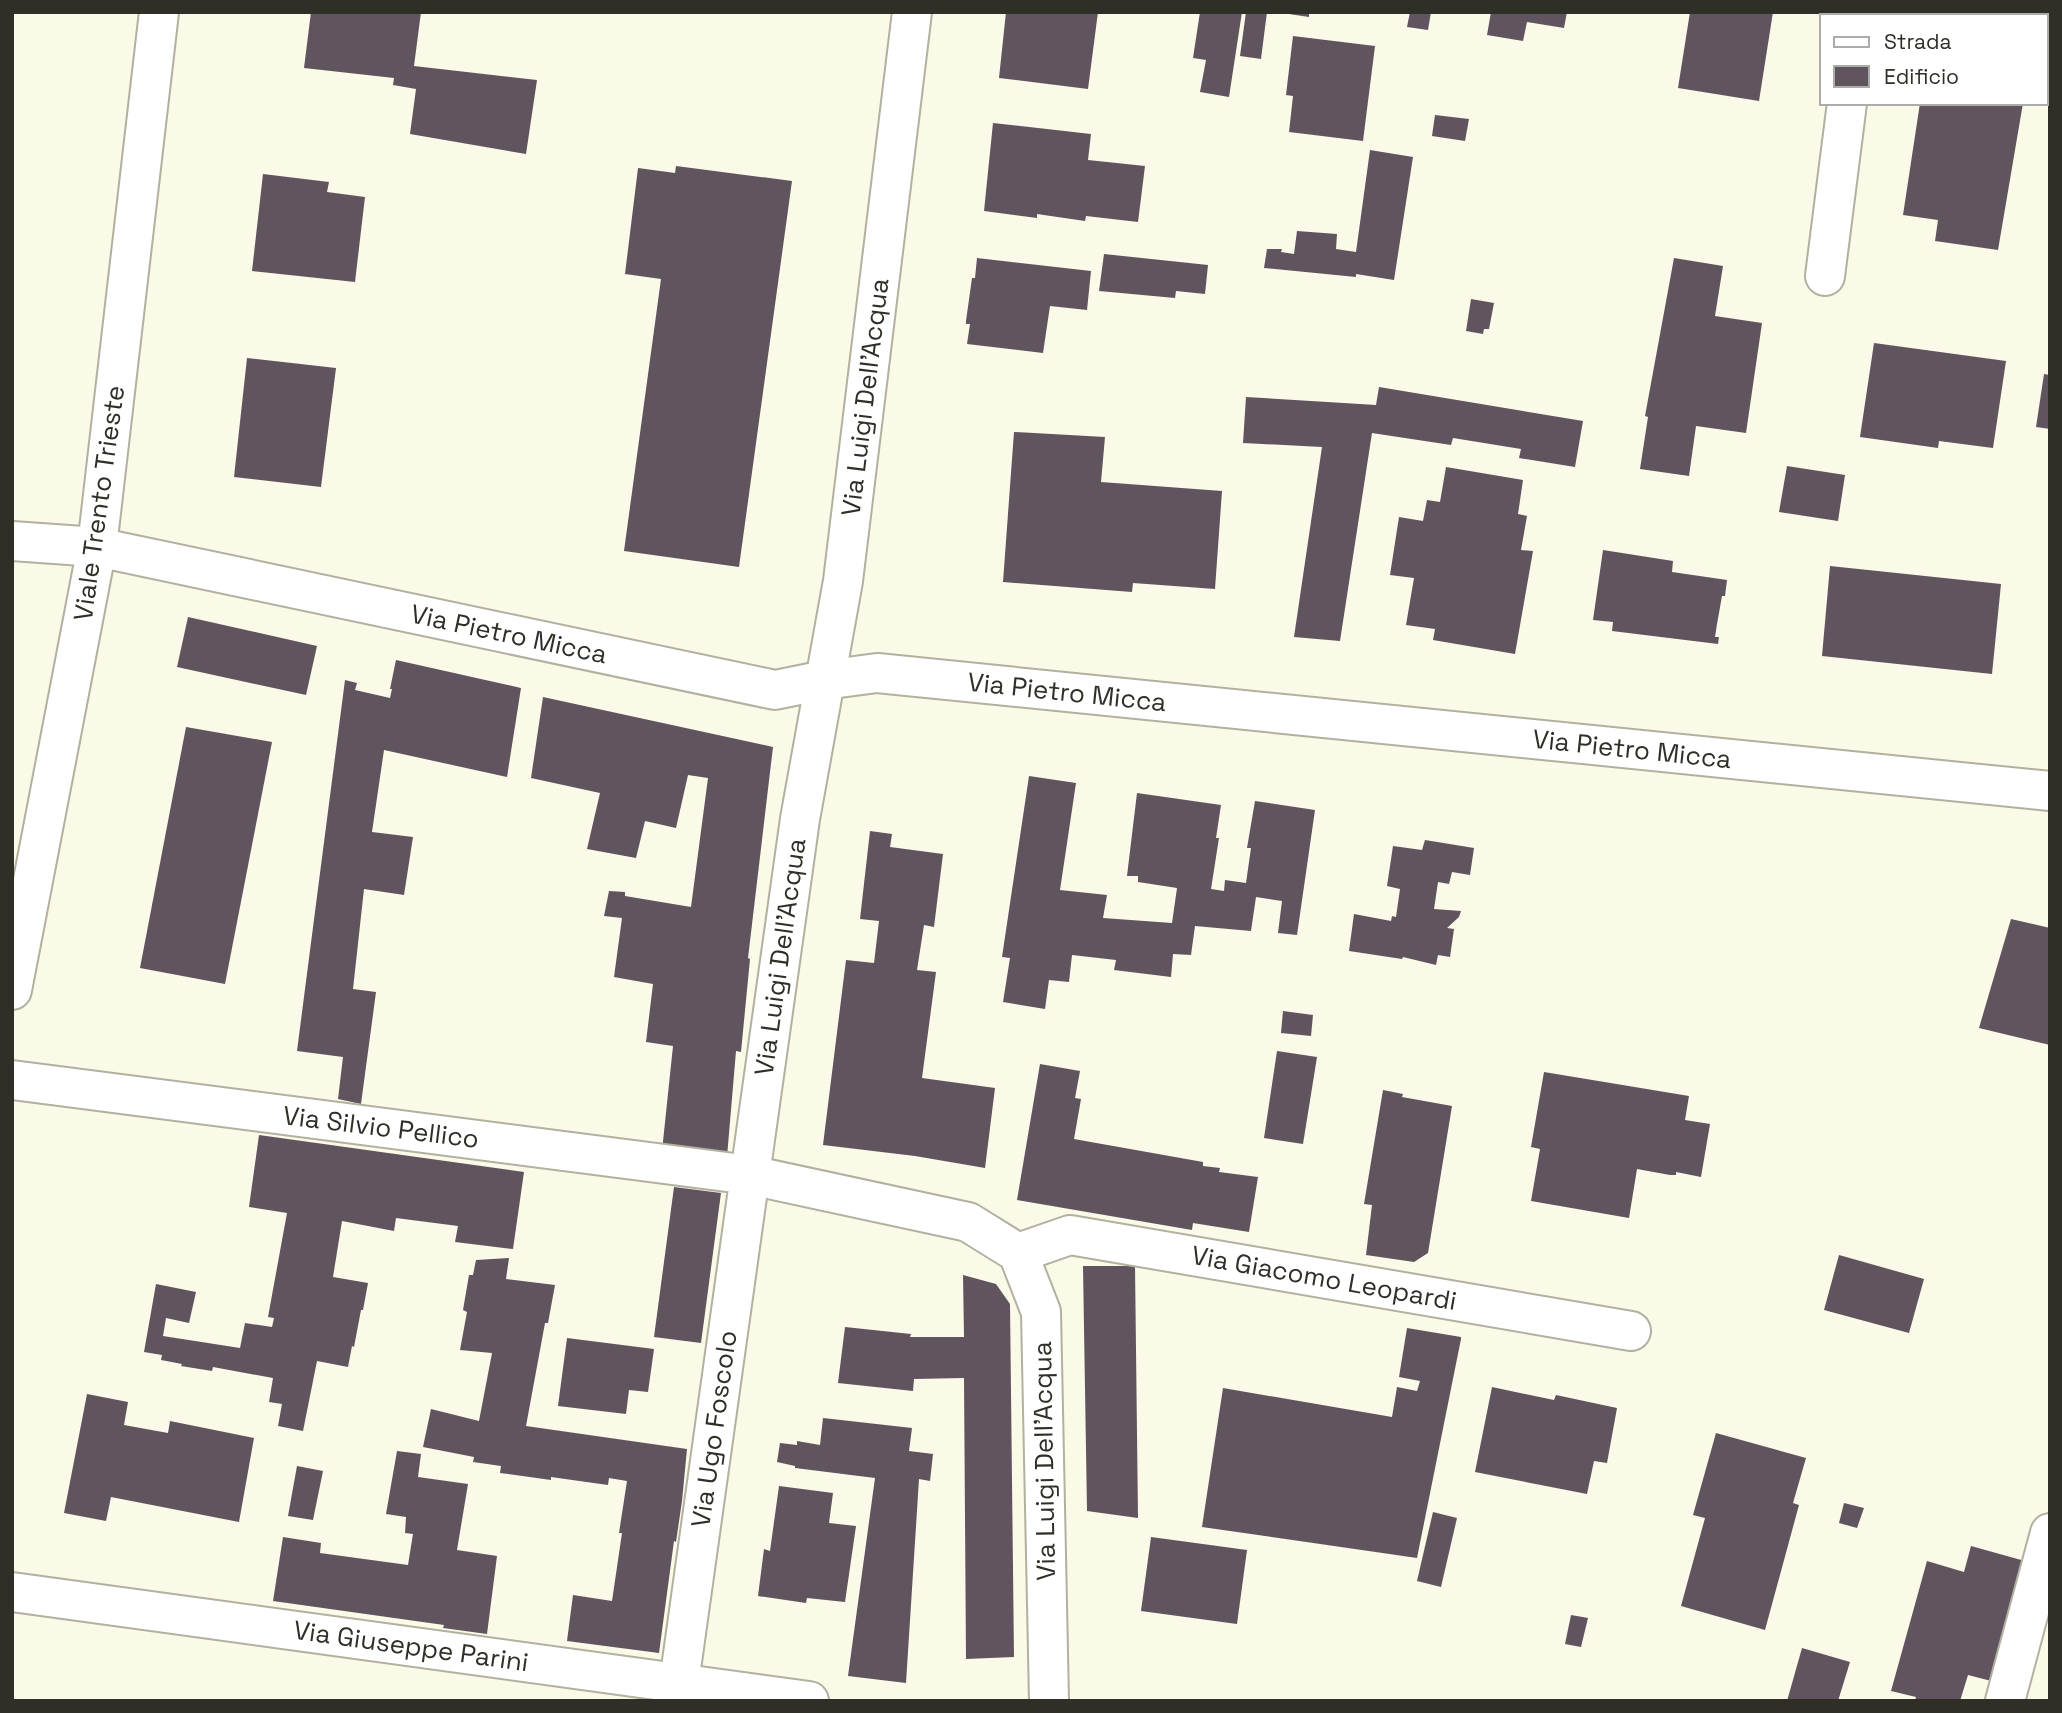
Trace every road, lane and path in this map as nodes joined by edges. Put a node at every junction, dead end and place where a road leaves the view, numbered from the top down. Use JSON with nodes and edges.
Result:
{"nodes":[{"id":1,"x":159,"y":12,"type":"edge"},
{"id":2,"x":912,"y":12,"type":"edge"},
{"id":3,"x":1847,"y":105,"type":"edge"},
{"id":4,"x":1825,"y":276,"type":"dead end"},
{"id":5,"x":12,"y":541,"type":"edge"},
{"id":6,"x":97,"y":547,"type":"junction"},
{"id":7,"x":824,"y":680,"type":"junction"},
{"id":8,"x":2050,"y":791,"type":"edge"},
{"id":9,"x":12,"y":989,"type":"edge"},
{"id":10,"x":12,"y":1080,"type":"edge"},
{"id":11,"x":750,"y":1175,"type":"junction"},
{"id":12,"x":1018,"y":1253,"type":"junction"},
{"id":13,"x":1631,"y":1331,"type":"dead end"},
{"id":14,"x":2050,"y":1533,"type":"edge"},
{"id":15,"x":12,"y":1592,"type":"edge"},
{"id":16,"x":679,"y":1683,"type":"junction"},
{"id":17,"x":809,"y":1701,"type":"edge"},
{"id":18,"x":1049,"y":1701,"type":"edge"},
{"id":19,"x":2005,"y":1701,"type":"edge"}],
"edges":[{"from":1,"to":6,"type":"street","name":"Viale Trento Trieste"},
{"from":2,"to":7,"type":"street","name":"Via Luigi Dell'Acqua"},
{"from":3,"to":4,"type":"street"},
{"from":5,"to":6,"type":"street","name":"Via Pietro Micca"},
{"from":6,"to":7,"type":"street","name":"Via Pietro Micca"},
{"from":6,"to":9,"type":"street","name":"Viale Trento Trieste"},
{"from":7,"to":8,"type":"street","name":"Via Pietro Micca"},
{"from":7,"to":11,"type":"street","name":"Via Luigi Dell'Acqua"},
{"from":10,"to":11,"type":"street","name":"Via Silvio Pellico"},
{"from":11,"to":12,"type":"street"},
{"from":11,"to":16,"type":"street","name":"Via Ugo Foscolo"},
{"from":12,"to":13,"type":"street","name":"Via Giacomo Leopardi"},
{"from":12,"to":18,"type":"street","name":"Via Luigi Dell'Acqua"},
{"from":14,"to":19,"type":"street"},
{"from":15,"to":16,"type":"street","name":"Via Giuseppe Parini"},
{"from":16,"to":17,"type":"street","name":"Via Giuseppe Parini"}]}
